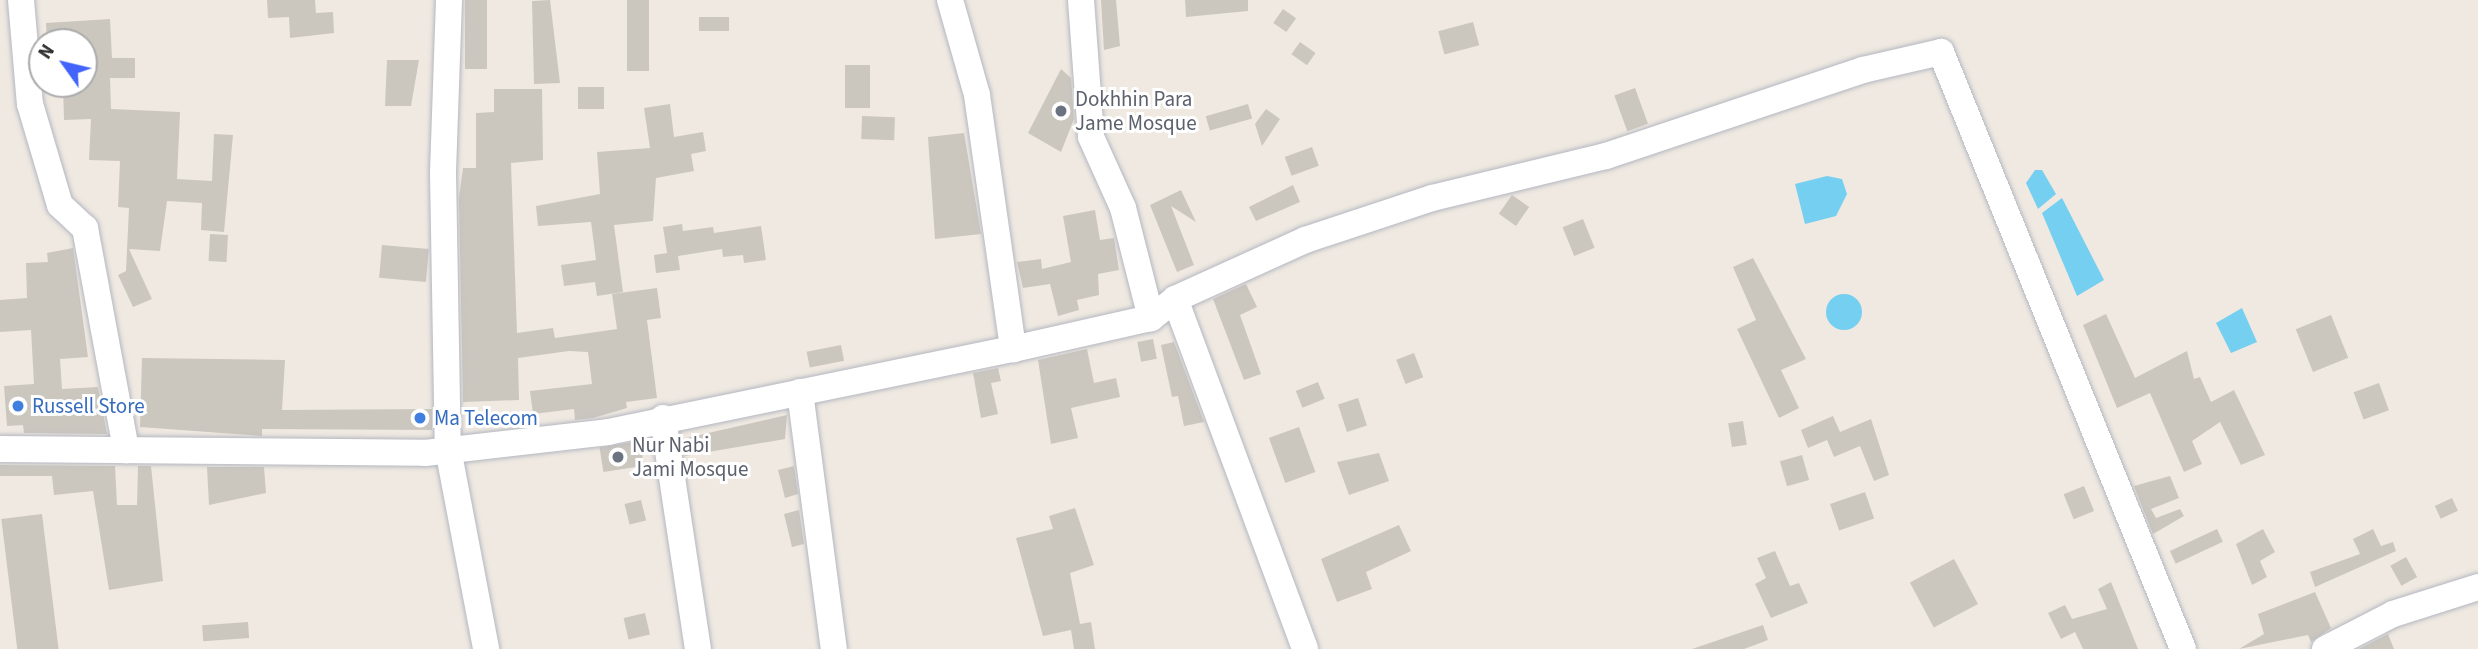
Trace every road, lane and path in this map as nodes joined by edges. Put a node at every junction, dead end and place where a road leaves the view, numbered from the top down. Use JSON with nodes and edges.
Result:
{"nodes":[{"id":1,"x":21,"y":0,"type":"edge"},
{"id":2,"x":449,"y":0,"type":"edge"},
{"id":3,"x":950,"y":0,"type":"edge"},
{"id":4,"x":1081,"y":0,"type":"edge"},
{"id":5,"x":1175,"y":299,"type":"junction"},
{"id":6,"x":1151,"y":318,"type":"junction"},
{"id":7,"x":1013,"y":349,"type":"junction"},
{"id":8,"x":800,"y":392,"type":"junction"},
{"id":9,"x":663,"y":418,"type":"junction"},
{"id":10,"x":0,"y":449,"type":"edge"},
{"id":11,"x":448,"y":449,"type":"junction"},
{"id":12,"x":126,"y":450,"type":"junction"},
{"id":13,"x":2478,"y":587,"type":"edge"},
{"id":14,"x":486,"y":649,"type":"edge"},
{"id":15,"x":698,"y":649,"type":"edge"},
{"id":16,"x":834,"y":649,"type":"edge"},
{"id":17,"x":1305,"y":649,"type":"edge"},
{"id":18,"x":2183,"y":649,"type":"edge"},
{"id":19,"x":2325,"y":649,"type":"edge"}],
"edges":[{"from":1,"to":12,"type":"street"},
{"from":2,"to":11,"type":"street"},
{"from":3,"to":7,"type":"street"},
{"from":4,"to":6,"type":"street"},
{"from":5,"to":6,"type":"street"},
{"from":5,"to":17,"type":"street"},
{"from":5,"to":18,"type":"street"},
{"from":6,"to":7,"type":"street"},
{"from":7,"to":8,"type":"street"},
{"from":8,"to":9,"type":"street"},
{"from":8,"to":16,"type":"street"},
{"from":9,"to":11,"type":"street"},
{"from":9,"to":15,"type":"street"},
{"from":10,"to":12,"type":"street"},
{"from":11,"to":12,"type":"street"},
{"from":11,"to":14,"type":"street"},
{"from":13,"to":19,"type":"street"}]}
